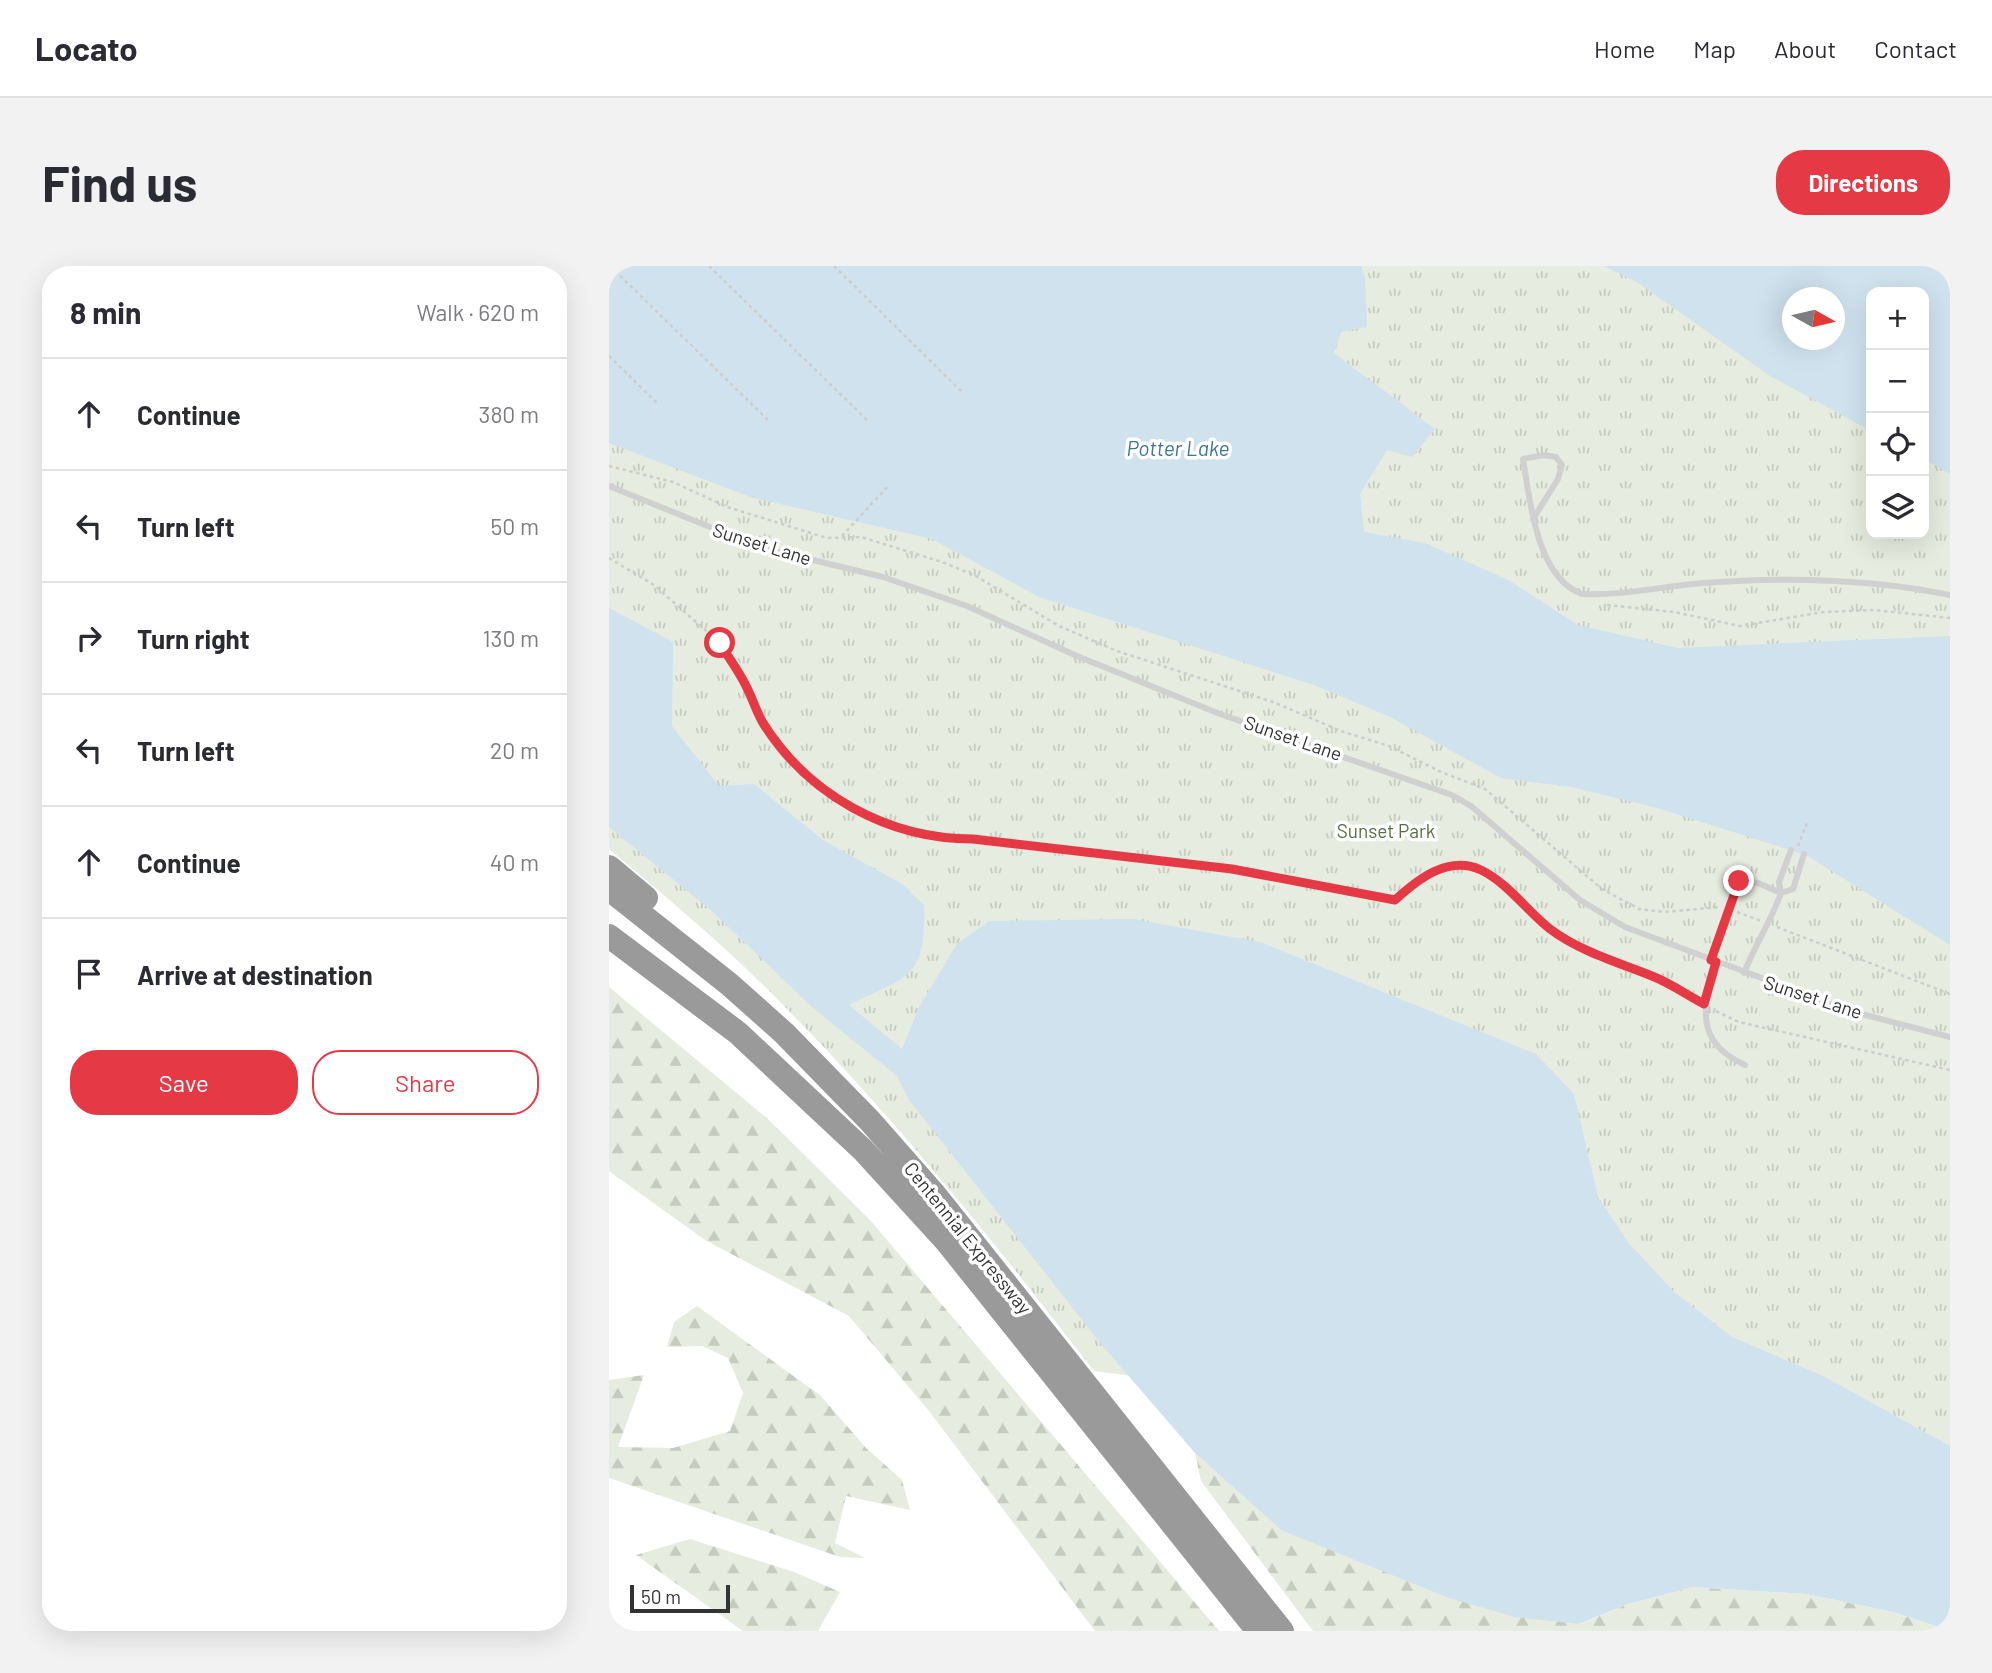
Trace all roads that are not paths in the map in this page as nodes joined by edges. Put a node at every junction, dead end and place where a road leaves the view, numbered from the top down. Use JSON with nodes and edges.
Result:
{"nodes":[{"id":1,"x":609,"y":486,"type":"edge"},
{"id":2,"x":1533,"y":519,"type":"junction"},
{"id":3,"x":1950,"y":594,"type":"edge"},
{"id":4,"x":1791,"y":850,"type":"dead end"},
{"id":5,"x":1804,"y":854,"type":"dead end"},
{"id":6,"x":609,"y":867,"type":"edge"},
{"id":7,"x":609,"y":889,"type":"edge"},
{"id":8,"x":1781,"y":893,"type":"junction"},
{"id":9,"x":609,"y":936,"type":"edge"},
{"id":10,"x":1714,"y":961,"type":"junction"},
{"id":11,"x":1744,"y":973,"type":"junction"},
{"id":12,"x":766,"y":1017,"type":"junction"},
{"id":13,"x":1950,"y":1037,"type":"edge"},
{"id":14,"x":1745,"y":1066,"type":"dead end"},
{"id":15,"x":1258,"y":1631,"type":"edge"},
{"id":16,"x":1282,"y":1631,"type":"edge"}],
"edges":[{"from":1,"to":10,"type":"lane","name":"Sunset Lane"},
{"from":2,"to":2,"type":"lane"},
{"from":2,"to":3,"type":"lane"},
{"from":4,"to":8,"type":"lane"},
{"from":5,"to":8,"type":"lane"},
{"from":6,"to":12,"type":"highway"},
{"from":7,"to":12,"type":"highway","name":"Centennial Expressway"},
{"from":8,"to":10,"type":"lane"},
{"from":8,"to":11,"type":"lane"},
{"from":9,"to":15,"type":"highway","name":"Centennial Expressway"},
{"from":10,"to":11,"type":"lane","name":"Sunset Lane"},
{"from":10,"to":14,"type":"lane"},
{"from":11,"to":13,"type":"lane","name":"Sunset Lane"},
{"from":12,"to":16,"type":"highway","name":"Centennial Expressway"}]}
